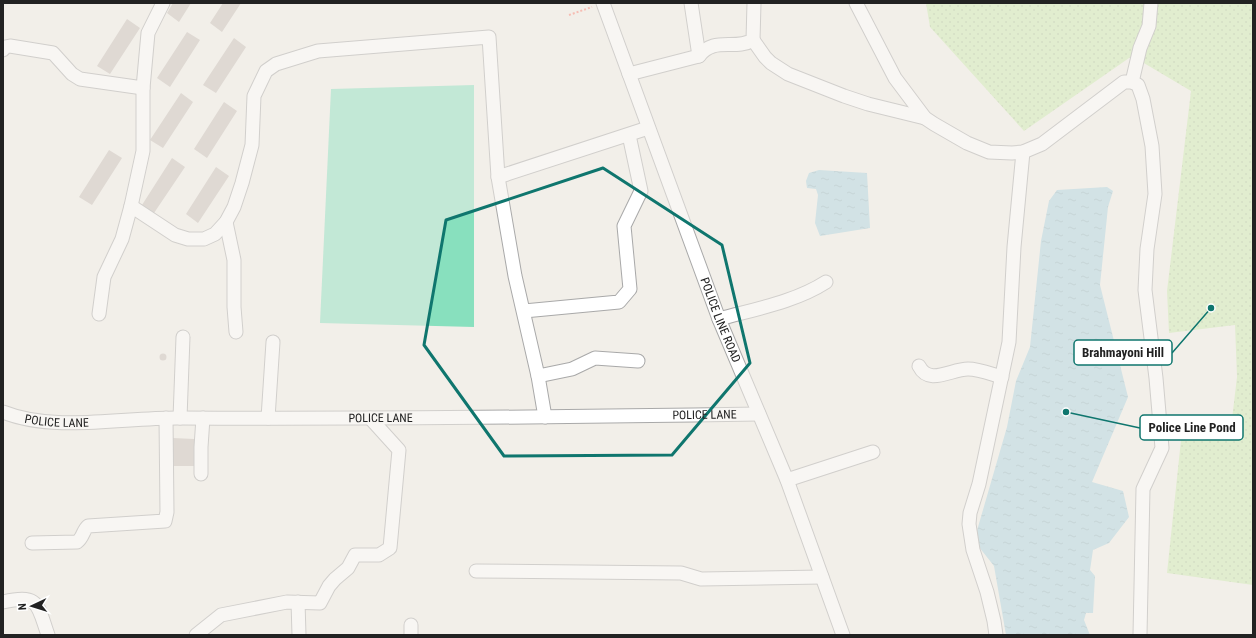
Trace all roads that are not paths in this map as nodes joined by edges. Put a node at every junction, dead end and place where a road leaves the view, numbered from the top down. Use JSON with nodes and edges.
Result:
{"nodes":[{"id":1,"x":163,"y":3,"type":"edge"},
{"id":2,"x":691,"y":3,"type":"edge"},
{"id":3,"x":754,"y":3,"type":"edge"},
{"id":4,"x":856,"y":3,"type":"edge"},
{"id":5,"x":1151,"y":3,"type":"edge"},
{"id":6,"x":599,"y":4,"type":"edge"},
{"id":7,"x":753,"y":40,"type":"junction"},
{"id":8,"x":3,"y":50,"type":"edge"},
{"id":9,"x":699,"y":56,"type":"junction"},
{"id":10,"x":629,"y":74,"type":"junction"},
{"id":11,"x":1132,"y":82,"type":"junction"},
{"id":12,"x":143,"y":88,"type":"junction"},
{"id":13,"x":925,"y":118,"type":"junction"},
{"id":14,"x":648,"y":128,"type":"junction"},
{"id":15,"x":630,"y":135,"type":"junction"},
{"id":16,"x":1023,"y":152,"type":"junction"},
{"id":17,"x":498,"y":177,"type":"junction"},
{"id":18,"x":131,"y":206,"type":"junction"},
{"id":19,"x":226,"y":222,"type":"junction"},
{"id":20,"x":826,"y":282,"type":"dead end"},
{"id":21,"x":524,"y":311,"type":"junction"},
{"id":22,"x":99,"y":314,"type":"dead end"},
{"id":23,"x":719,"y":319,"type":"junction"},
{"id":24,"x":236,"y":332,"type":"dead end"},
{"id":25,"x":183,"y":337,"type":"dead end"},
{"id":26,"x":273,"y":342,"type":"dead end"},
{"id":27,"x":638,"y":361,"type":"dead end"},
{"id":28,"x":919,"y":366,"type":"dead end"},
{"id":29,"x":538,"y":376,"type":"junction"},
{"id":30,"x":1002,"y":377,"type":"junction"},
{"id":31,"x":3,"y":412,"type":"edge"},
{"id":32,"x":759,"y":414,"type":"junction"},
{"id":33,"x":545,"y":417,"type":"junction"},
{"id":34,"x":166,"y":418,"type":"junction"},
{"id":35,"x":180,"y":418,"type":"junction"},
{"id":36,"x":203,"y":418,"type":"junction"},
{"id":37,"x":268,"y":418,"type":"junction"},
{"id":38,"x":370,"y":418,"type":"junction"},
{"id":39,"x":873,"y":452,"type":"dead end"},
{"id":40,"x":201,"y":474,"type":"dead end"},
{"id":41,"x":787,"y":480,"type":"junction"},
{"id":42,"x":32,"y":543,"type":"dead end"},
{"id":43,"x":476,"y":572,"type":"dead end"},
{"id":44,"x":822,"y":577,"type":"junction"},
{"id":45,"x":3,"y":602,"type":"edge"},
{"id":46,"x":298,"y":602,"type":"junction"},
{"id":47,"x":48,"y":635,"type":"edge"},
{"id":48,"x":196,"y":635,"type":"edge"},
{"id":49,"x":299,"y":635,"type":"edge"},
{"id":50,"x":843,"y":635,"type":"edge"},
{"id":51,"x":996,"y":635,"type":"edge"},
{"id":52,"x":1140,"y":635,"type":"edge"}],
"edges":[{"from":1,"to":12,"type":"street"},
{"from":2,"to":9,"type":"street"},
{"from":3,"to":7,"type":"street"},
{"from":4,"to":13,"type":"street"},
{"from":5,"to":11,"type":"street"},
{"from":6,"to":10,"type":"street","name":"POLICE LINE ROAD"},
{"from":7,"to":9,"type":"street"},
{"from":7,"to":13,"type":"street"},
{"from":8,"to":12,"type":"street"},
{"from":9,"to":10,"type":"street"},
{"from":10,"to":14,"type":"street","name":"POLICE LINE ROAD"},
{"from":11,"to":16,"type":"street"},
{"from":11,"to":52,"type":"street"},
{"from":12,"to":18,"type":"street"},
{"from":13,"to":16,"type":"street"},
{"from":14,"to":15,"type":"street"},
{"from":14,"to":23,"type":"street","name":"POLICE LINE ROAD"},
{"from":15,"to":17,"type":"street"},
{"from":15,"to":21,"type":"street"},
{"from":16,"to":30,"type":"street"},
{"from":17,"to":19,"type":"street"},
{"from":17,"to":21,"type":"street"},
{"from":18,"to":19,"type":"street"},
{"from":18,"to":22,"type":"street"},
{"from":19,"to":24,"type":"street"},
{"from":20,"to":23,"type":"street"},
{"from":21,"to":29,"type":"street"},
{"from":23,"to":32,"type":"street","name":"POLICE LINE ROAD"},
{"from":25,"to":35,"type":"street"},
{"from":26,"to":37,"type":"street"},
{"from":27,"to":29,"type":"street"},
{"from":28,"to":30,"type":"street"},
{"from":29,"to":33,"type":"street"},
{"from":30,"to":51,"type":"street"},
{"from":31,"to":34,"type":"street","name":"POLICE LANE"},
{"from":32,"to":33,"type":"street","name":"POLICE LANE"},
{"from":32,"to":41,"type":"street","name":"POLICE LINE ROAD"},
{"from":33,"to":38,"type":"street","name":"POLICE LANE"},
{"from":34,"to":35,"type":"street","name":"POLICE LANE"},
{"from":34,"to":42,"type":"street"},
{"from":35,"to":36,"type":"street","name":"POLICE LANE"},
{"from":36,"to":37,"type":"street","name":"POLICE LANE"},
{"from":36,"to":40,"type":"street"},
{"from":37,"to":38,"type":"street","name":"POLICE LANE"},
{"from":38,"to":46,"type":"street"},
{"from":39,"to":41,"type":"street"},
{"from":41,"to":44,"type":"street","name":"POLICE LINE ROAD"},
{"from":43,"to":44,"type":"street"},
{"from":44,"to":50,"type":"street","name":"POLICE LINE ROAD"},
{"from":45,"to":47,"type":"street"},
{"from":46,"to":48,"type":"street"},
{"from":46,"to":49,"type":"street"}]}
